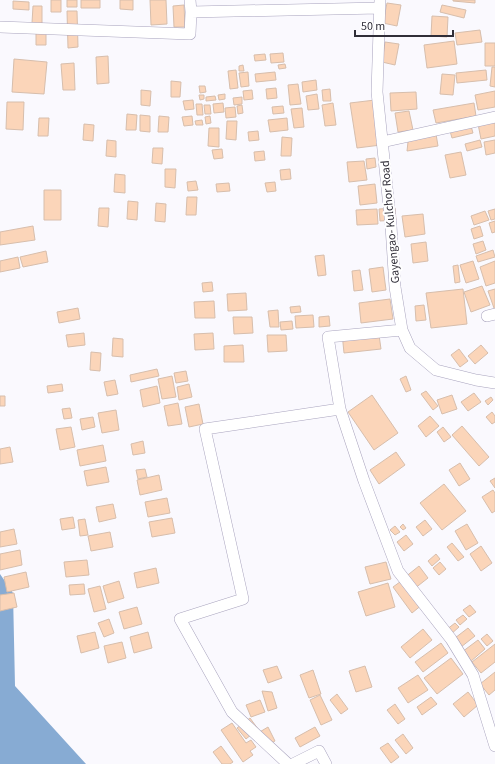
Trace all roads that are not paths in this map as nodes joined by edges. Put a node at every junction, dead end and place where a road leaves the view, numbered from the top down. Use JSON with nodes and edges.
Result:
{"nodes":[{"id":1,"x":190,"y":0,"type":"edge"},
{"id":2,"x":380,"y":4,"type":"edge"},
{"id":3,"x":191,"y":12,"type":"junction"},
{"id":4,"x":0,"y":27,"type":"edge"},
{"id":5,"x":495,"y":117,"type":"edge"},
{"id":6,"x":382,"y":142,"type":"junction"},
{"id":7,"x":402,"y":330,"type":"junction"},
{"id":8,"x":495,"y":383,"type":"edge"},
{"id":9,"x":340,"y":409,"type":"junction"},
{"id":10,"x":495,"y":746,"type":"edge"},
{"id":11,"x":288,"y":764,"type":"edge"},
{"id":12,"x":293,"y":764,"type":"edge"},
{"id":13,"x":326,"y":764,"type":"edge"}],
"edges":[{"from":1,"to":3,"type":"street"},
{"from":2,"to":3,"type":"street"},
{"from":2,"to":6,"type":"street","name":"Gayengao- Kulchor Road"},
{"from":3,"to":4,"type":"street"},
{"from":5,"to":6,"type":"street"},
{"from":6,"to":7,"type":"street","name":"Gayengao- Kulchor Road"},
{"from":7,"to":8,"type":"street","name":"Gayengao- Kulchor Road"},
{"from":7,"to":9,"type":"street"},
{"from":9,"to":10,"type":"street"},
{"from":9,"to":11,"type":"street"},
{"from":12,"to":13,"type":"street"}]}
